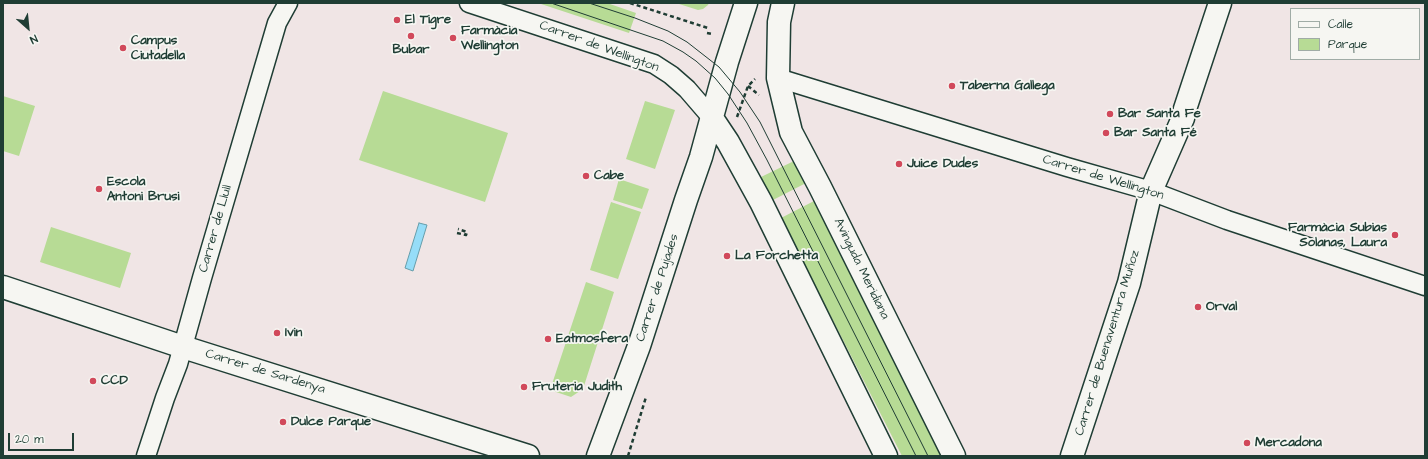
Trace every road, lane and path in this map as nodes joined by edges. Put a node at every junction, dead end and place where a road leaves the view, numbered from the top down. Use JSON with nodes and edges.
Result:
{"nodes":[{"id":1,"x":288,"y":3,"type":"edge"},
{"id":2,"x":469,"y":3,"type":"edge"},
{"id":3,"x":630,"y":3,"type":"edge"},
{"id":4,"x":746,"y":3,"type":"edge"},
{"id":5,"x":783,"y":3,"type":"edge"},
{"id":6,"x":1220,"y":3,"type":"edge"},
{"id":7,"x":708,"y":28,"type":"dead end"},
{"id":8,"x":707,"y":33,"type":"dead end"},
{"id":9,"x":714,"y":35,"type":"dead end"},
{"id":10,"x":768,"y":77,"type":"junction"},
{"id":11,"x":737,"y":117,"type":"dead end"},
{"id":12,"x":712,"y":118,"type":"junction"},
{"id":13,"x":1151,"y":191,"type":"junction"},
{"id":14,"x":1425,"y":286,"type":"edge"},
{"id":15,"x":3,"y":288,"type":"edge"},
{"id":16,"x":183,"y":347,"type":"junction"},
{"id":17,"x":146,"y":456,"type":"edge"},
{"id":18,"x":528,"y":456,"type":"edge"},
{"id":19,"x":598,"y":456,"type":"edge"},
{"id":20,"x":886,"y":456,"type":"edge"},
{"id":21,"x":954,"y":456,"type":"edge"},
{"id":22,"x":1072,"y":456,"type":"edge"}],
"edges":[{"from":1,"to":16,"type":"street","name":"Carrer de Llull"},
{"from":2,"to":12,"type":"street","name":"Carrer de Wellington"},
{"from":3,"to":7,"type":"path"},
{"from":4,"to":12,"type":"street","name":"Carrer de Pujades"},
{"from":5,"to":10,"type":"street","name":"Avinguda Meridiana"},
{"from":6,"to":13,"type":"street","name":"Carrer de Buenaventura Muñoz"},
{"from":8,"to":9,"type":"path"},
{"from":10,"to":11,"type":"path"},
{"from":10,"to":13,"type":"street","name":"Carrer de Wellington"},
{"from":10,"to":21,"type":"street","name":"Avinguda Meridiana"},
{"from":12,"to":19,"type":"street","name":"Carrer de Pujades"},
{"from":12,"to":20,"type":"street"},
{"from":13,"to":14,"type":"street","name":"Carrer de Wellington"},
{"from":13,"to":22,"type":"street","name":"Carrer de Buenaventura Muñoz"},
{"from":15,"to":16,"type":"street","name":"Carrer de Sardenya"},
{"from":16,"to":17,"type":"street","name":"Carrer de Llull"},
{"from":16,"to":18,"type":"street","name":"Carrer de Sardenya"}]}
